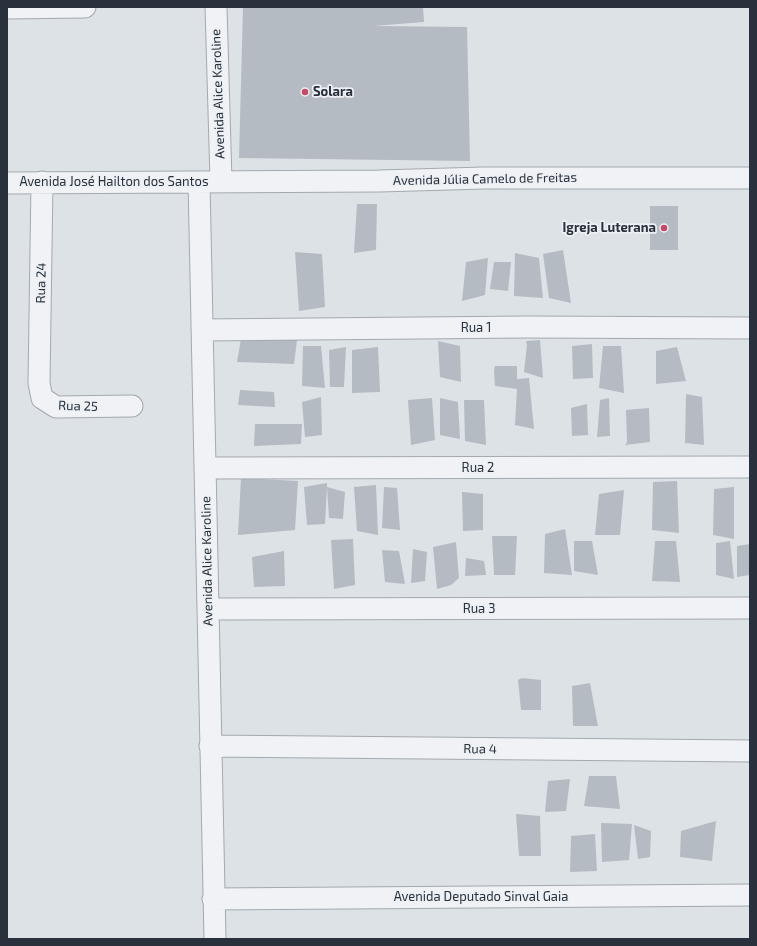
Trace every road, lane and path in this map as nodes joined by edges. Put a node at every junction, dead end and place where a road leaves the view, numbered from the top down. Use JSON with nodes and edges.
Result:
{"nodes":[{"id":1,"x":85,"y":7,"type":"edge"},
{"id":2,"x":216,"y":7,"type":"edge"},
{"id":3,"x":7,"y":8,"type":"edge"},
{"id":4,"x":750,"y":178,"type":"edge"},
{"id":5,"x":221,"y":181,"type":"junction"},
{"id":6,"x":42,"y":182,"type":"junction"},
{"id":7,"x":199,"y":182,"type":"junction"},
{"id":8,"x":7,"y":183,"type":"edge"},
{"id":9,"x":750,"y":328,"type":"edge"},
{"id":10,"x":202,"y":330,"type":"junction"},
{"id":11,"x":39,"y":383,"type":"joint"},
{"id":12,"x":132,"y":406,"type":"dead end"},
{"id":13,"x":750,"y":467,"type":"edge"},
{"id":14,"x":205,"y":468,"type":"junction"},
{"id":15,"x":750,"y":608,"type":"edge"},
{"id":16,"x":208,"y":609,"type":"junction"},
{"id":17,"x":210,"y":746,"type":"junction"},
{"id":18,"x":750,"y":751,"type":"edge"},
{"id":19,"x":750,"y":895,"type":"edge"},
{"id":20,"x":213,"y":898,"type":"junction"},
{"id":21,"x":214,"y":939,"type":"edge"}],
"edges":[{"from":1,"to":3,"type":"street"},
{"from":2,"to":5,"type":"street","name":"Avenida Alice Karoline"},
{"from":4,"to":5,"type":"street","name":"Avenida Júlia Camelo de Freitas"},
{"from":5,"to":7,"type":"street","name":"Avenida José Hailton dos Santos"},
{"from":6,"to":7,"type":"street","name":"Avenida José Hailton dos Santos"},
{"from":6,"to":8,"type":"street","name":"Avenida José Hailton dos Santos"},
{"from":6,"to":11,"type":"street","name":"Rua 24"},
{"from":7,"to":10,"type":"street","name":"Avenida Alice Karoline"},
{"from":9,"to":10,"type":"street","name":"Rua 1"},
{"from":10,"to":14,"type":"street","name":"Avenida Alice Karoline"},
{"from":11,"to":12,"type":"street","name":"Rua 25"},
{"from":13,"to":14,"type":"street","name":"Rua 2"},
{"from":14,"to":16,"type":"street","name":"Avenida Alice Karoline"},
{"from":15,"to":16,"type":"street","name":"Rua 3"},
{"from":16,"to":17,"type":"street","name":"Avenida Alice Karoline"},
{"from":17,"to":18,"type":"street","name":"Rua 4"},
{"from":17,"to":20,"type":"street","name":"Avenida Alice Karoline"},
{"from":19,"to":20,"type":"street","name":"Avenida Deputado Sinval Gaia"},
{"from":20,"to":21,"type":"street","name":"Avenida Alice Karoline"}]}
